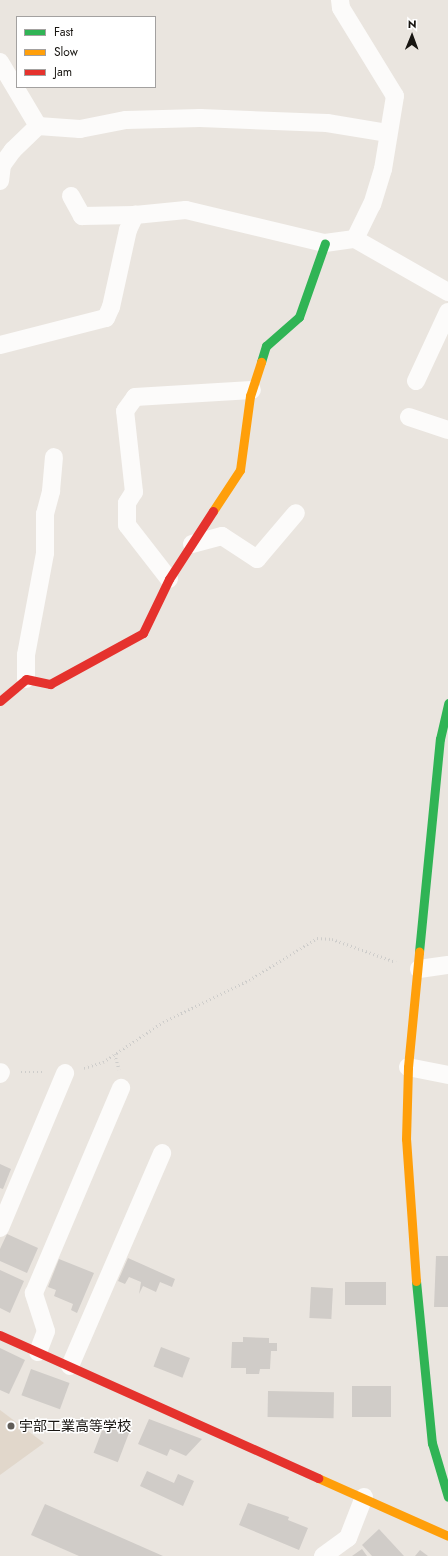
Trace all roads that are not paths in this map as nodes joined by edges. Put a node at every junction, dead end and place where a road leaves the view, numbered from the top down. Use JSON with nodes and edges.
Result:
{"nodes":[{"id":1,"x":340,"y":0,"type":"edge"},
{"id":2,"x":0,"y":62,"type":"edge"},
{"id":3,"x":38,"y":126,"type":"junction"},
{"id":4,"x":388,"y":133,"type":"junction"},
{"id":5,"x":0,"y":181,"type":"edge"},
{"id":6,"x":70,"y":196,"type":"dead end"},
{"id":7,"x":135,"y":215,"type":"junction"},
{"id":8,"x":355,"y":239,"type":"junction"},
{"id":9,"x":325,"y":243,"type":"junction"},
{"id":10,"x":448,"y":292,"type":"edge"},
{"id":11,"x":448,"y":312,"type":"edge"},
{"id":12,"x":0,"y":345,"type":"edge"},
{"id":13,"x":416,"y":381,"type":"dead end"},
{"id":14,"x":252,"y":390,"type":"junction"},
{"id":15,"x":409,"y":417,"type":"dead end"},
{"id":16,"x":448,"y":430,"type":"edge"},
{"id":17,"x":54,"y":457,"type":"dead end"},
{"id":18,"x":296,"y":513,"type":"dead end"},
{"id":19,"x":192,"y":544,"type":"junction"},
{"id":20,"x":169,"y":579,"type":"junction"},
{"id":21,"x":26,"y":679,"type":"junction"},
{"id":22,"x":0,"y":701,"type":"edge"},
{"id":23,"x":448,"y":703,"type":"edge"},
{"id":24,"x":448,"y":965,"type":"edge"},
{"id":25,"x":419,"y":969,"type":"junction"},
{"id":26,"x":408,"y":1067,"type":"junction"},
{"id":27,"x":65,"y":1073,"type":"road end"},
{"id":28,"x":448,"y":1075,"type":"edge"},
{"id":29,"x":121,"y":1088,"type":"dead end"},
{"id":30,"x":162,"y":1153,"type":"dead end"},
{"id":31,"x":0,"y":1228,"type":"edge"},
{"id":32,"x":0,"y":1335,"type":"edge"},
{"id":33,"x":38,"y":1352,"type":"junction"},
{"id":34,"x":70,"y":1366,"type":"junction"},
{"id":35,"x":364,"y":1497,"type":"junction"},
{"id":36,"x":448,"y":1497,"type":"edge"},
{"id":37,"x":448,"y":1536,"type":"edge"},
{"id":38,"x":323,"y":1556,"type":"edge"}],
"edges":[{"from":1,"to":4,"type":"street"},
{"from":2,"to":3,"type":"street"},
{"from":3,"to":4,"type":"street"},
{"from":3,"to":5,"type":"street"},
{"from":4,"to":8,"type":"street"},
{"from":6,"to":7,"type":"street"},
{"from":7,"to":9,"type":"street"},
{"from":7,"to":12,"type":"street"},
{"from":8,"to":9,"type":"street"},
{"from":8,"to":10,"type":"street"},
{"from":9,"to":14,"type":"street"},
{"from":11,"to":13,"type":"street"},
{"from":14,"to":19,"type":"street"},
{"from":14,"to":20,"type":"street"},
{"from":15,"to":16,"type":"street"},
{"from":17,"to":21,"type":"street"},
{"from":18,"to":19,"type":"street"},
{"from":19,"to":20,"type":"street"},
{"from":20,"to":21,"type":"street"},
{"from":21,"to":22,"type":"street"},
{"from":23,"to":25,"type":"street"},
{"from":24,"to":25,"type":"street"},
{"from":25,"to":26,"type":"street"},
{"from":26,"to":28,"type":"street"},
{"from":26,"to":36,"type":"street"},
{"from":27,"to":31,"type":"street"},
{"from":29,"to":33,"type":"street"},
{"from":30,"to":34,"type":"street"},
{"from":32,"to":33,"type":"street"},
{"from":33,"to":34,"type":"street"},
{"from":34,"to":35,"type":"street"},
{"from":35,"to":37,"type":"street"},
{"from":35,"to":38,"type":"street"}]}
